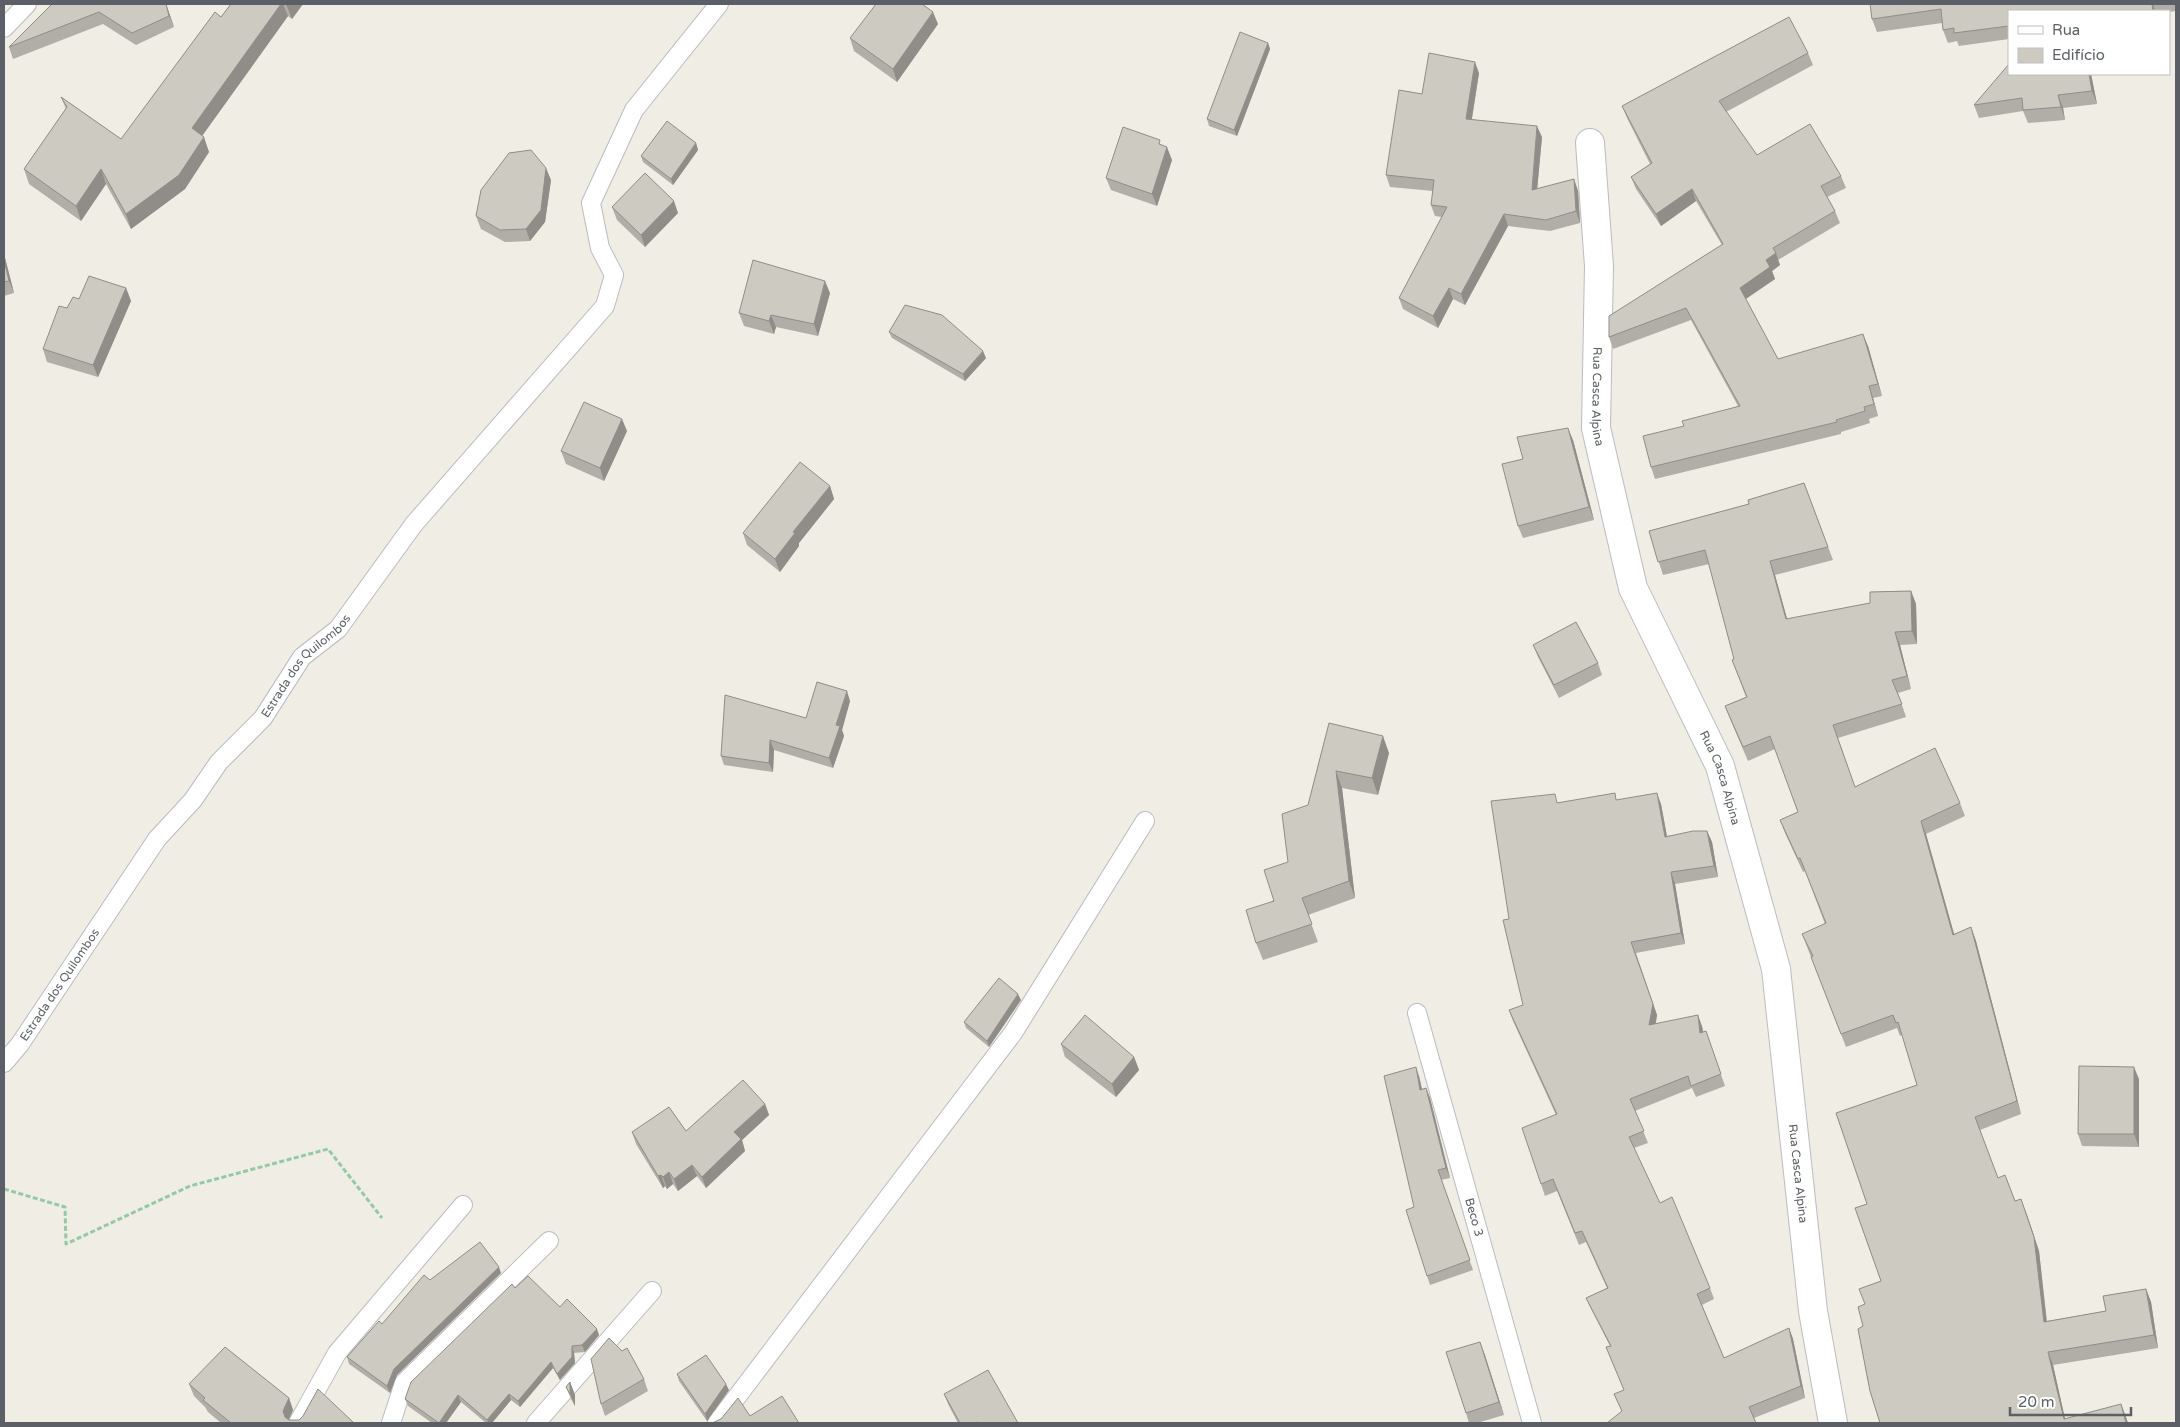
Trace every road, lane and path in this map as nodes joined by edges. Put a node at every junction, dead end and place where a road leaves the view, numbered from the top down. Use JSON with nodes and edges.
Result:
{"nodes":[{"id":1,"x":27,"y":4,"type":"edge"},
{"id":2,"x":719,"y":4,"type":"edge"},
{"id":3,"x":4,"y":28,"type":"edge"},
{"id":4,"x":1590,"y":143,"type":"dead end"},
{"id":5,"x":1145,"y":821,"type":"dead end"},
{"id":6,"x":1417,"y":1013,"type":"dead end"},
{"id":7,"x":4,"y":1063,"type":"edge"},
{"id":8,"x":4,"y":1189,"type":"edge"},
{"id":9,"x":463,"y":1205,"type":"dead end"},
{"id":10,"x":382,"y":1218,"type":"dead end"},
{"id":11,"x":549,"y":1240,"type":"dead end"},
{"id":12,"x":652,"y":1291,"type":"dead end"},
{"id":13,"x":298,"y":1423,"type":"edge"},
{"id":14,"x":391,"y":1423,"type":"edge"},
{"id":15,"x":536,"y":1423,"type":"edge"},
{"id":16,"x":717,"y":1423,"type":"edge"},
{"id":17,"x":1532,"y":1423,"type":"edge"},
{"id":18,"x":1833,"y":1423,"type":"edge"}],
"edges":[{"from":1,"to":3,"type":"lane"},
{"from":2,"to":7,"type":"lane","name":"Estrada dos Quilombos"},
{"from":4,"to":18,"type":"street","name":"Rua Casca Alpina"},
{"from":5,"to":16,"type":"lane"},
{"from":6,"to":17,"type":"lane","name":"Beco 3"},
{"from":8,"to":10,"type":"path"},
{"from":9,"to":13,"type":"lane"},
{"from":11,"to":14,"type":"lane"},
{"from":12,"to":15,"type":"lane"}]}
